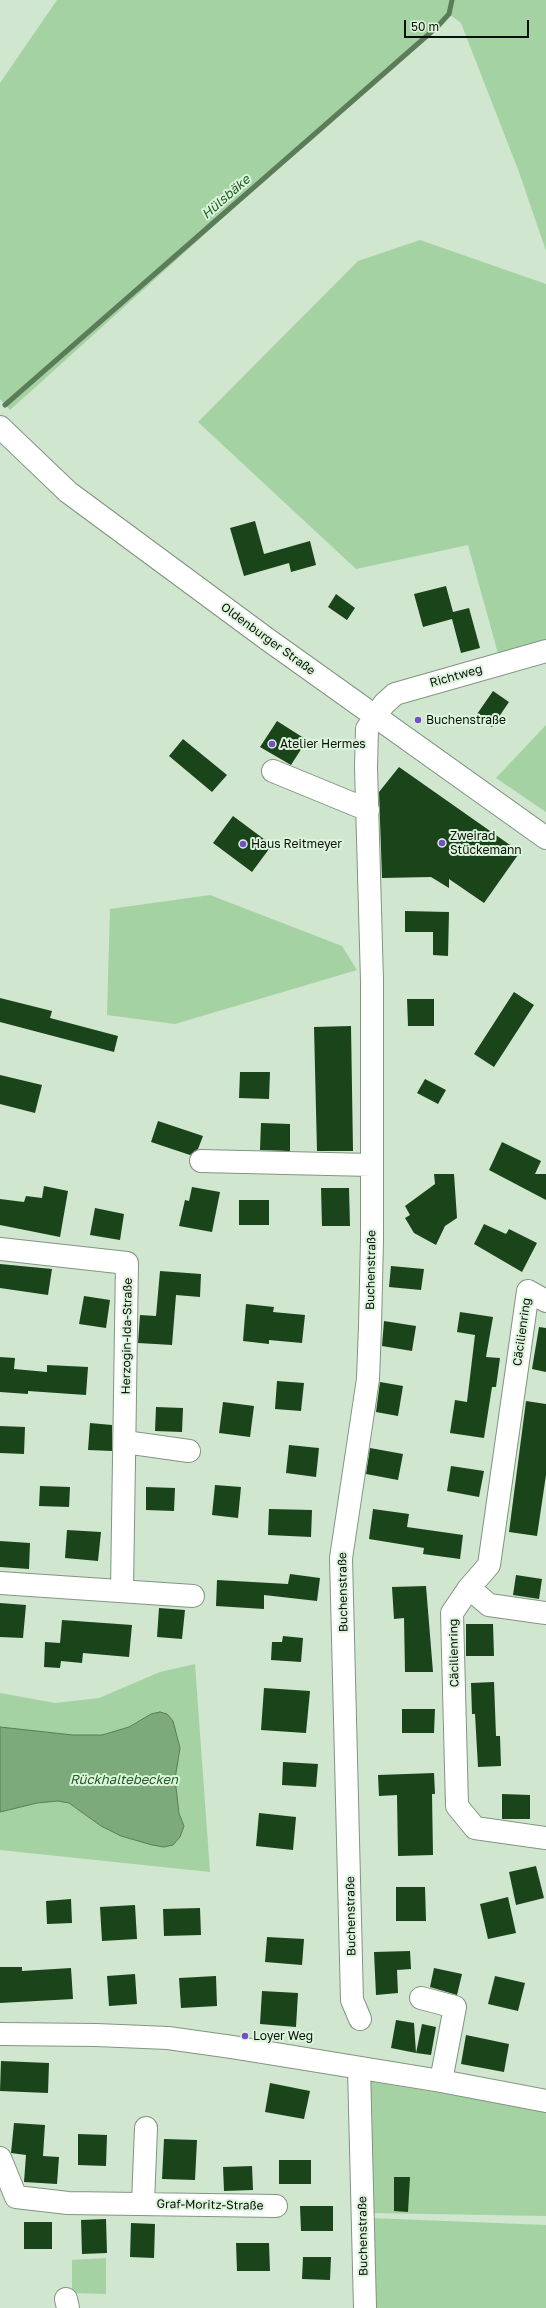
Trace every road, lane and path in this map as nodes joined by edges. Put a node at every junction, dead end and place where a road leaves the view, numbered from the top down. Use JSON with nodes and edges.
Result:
{"nodes":[{"id":1,"x":0,"y":427,"type":"edge"},
{"id":2,"x":546,"y":651,"type":"edge"},
{"id":3,"x":375,"y":716,"type":"junction"},
{"id":4,"x":273,"y":771,"type":"dead end"},
{"id":5,"x":368,"y":810,"type":"junction"},
{"id":6,"x":546,"y":838,"type":"edge"},
{"id":7,"x":201,"y":1161,"type":"dead end"},
{"id":8,"x":371,"y":1165,"type":"junction"},
{"id":9,"x":0,"y":1249,"type":"edge"},
{"id":10,"x":546,"y":1301,"type":"edge"},
{"id":11,"x":125,"y":1442,"type":"junction"},
{"id":12,"x":189,"y":1451,"type":"dead end"},
{"id":13,"x":0,"y":1583,"type":"edge"},
{"id":14,"x":469,"y":1588,"type":"junction"},
{"id":15,"x":122,"y":1590,"type":"junction"},
{"id":16,"x":193,"y":1596,"type":"dead end"},
{"id":17,"x":546,"y":1613,"type":"edge"},
{"id":18,"x":546,"y":1838,"type":"edge"},
{"id":19,"x":421,"y":1998,"type":"dead end"},
{"id":20,"x":360,"y":2019,"type":"dead end"},
{"id":21,"x":0,"y":2034,"type":"edge"},
{"id":22,"x":359,"y":2068,"type":"junction"},
{"id":23,"x":441,"y":2081,"type":"junction"},
{"id":24,"x":546,"y":2101,"type":"edge"},
{"id":25,"x":146,"y":2128,"type":"dead end"},
{"id":26,"x":0,"y":2158,"type":"edge"},
{"id":27,"x":143,"y":2203,"type":"junction"},
{"id":28,"x":276,"y":2206,"type":"dead end"},
{"id":29,"x":365,"y":2308,"type":"edge"}],
"edges":[{"from":1,"to":3,"type":"street","name":"Oldenburger Straße"},
{"from":2,"to":3,"type":"street","name":"Richtweg"},
{"from":3,"to":5,"type":"street","name":"Buchenstraße"},
{"from":3,"to":6,"type":"street","name":"Oldenburger Straße"},
{"from":4,"to":5,"type":"street"},
{"from":5,"to":8,"type":"street","name":"Buchenstraße"},
{"from":7,"to":8,"type":"street"},
{"from":8,"to":20,"type":"street","name":"Buchenstraße"},
{"from":9,"to":11,"type":"street","name":"Herzogin-Ida-Straße"},
{"from":10,"to":14,"type":"street","name":"Cäcilienring"},
{"from":11,"to":12,"type":"street"},
{"from":11,"to":15,"type":"street","name":"Herzogin-Ida-Straße"},
{"from":13,"to":15,"type":"street"},
{"from":14,"to":17,"type":"street"},
{"from":14,"to":18,"type":"street","name":"Cäcilienring"},
{"from":15,"to":16,"type":"street"},
{"from":19,"to":23,"type":"street"},
{"from":21,"to":22,"type":"street"},
{"from":22,"to":23,"type":"street"},
{"from":22,"to":29,"type":"street","name":"Buchenstraße"},
{"from":23,"to":24,"type":"street"},
{"from":25,"to":27,"type":"street","name":"Graf-Moritz-Straße"},
{"from":26,"to":27,"type":"street","name":"Graf-Moritz-Straße"},
{"from":27,"to":28,"type":"street","name":"Graf-Moritz-Straße"}]}
